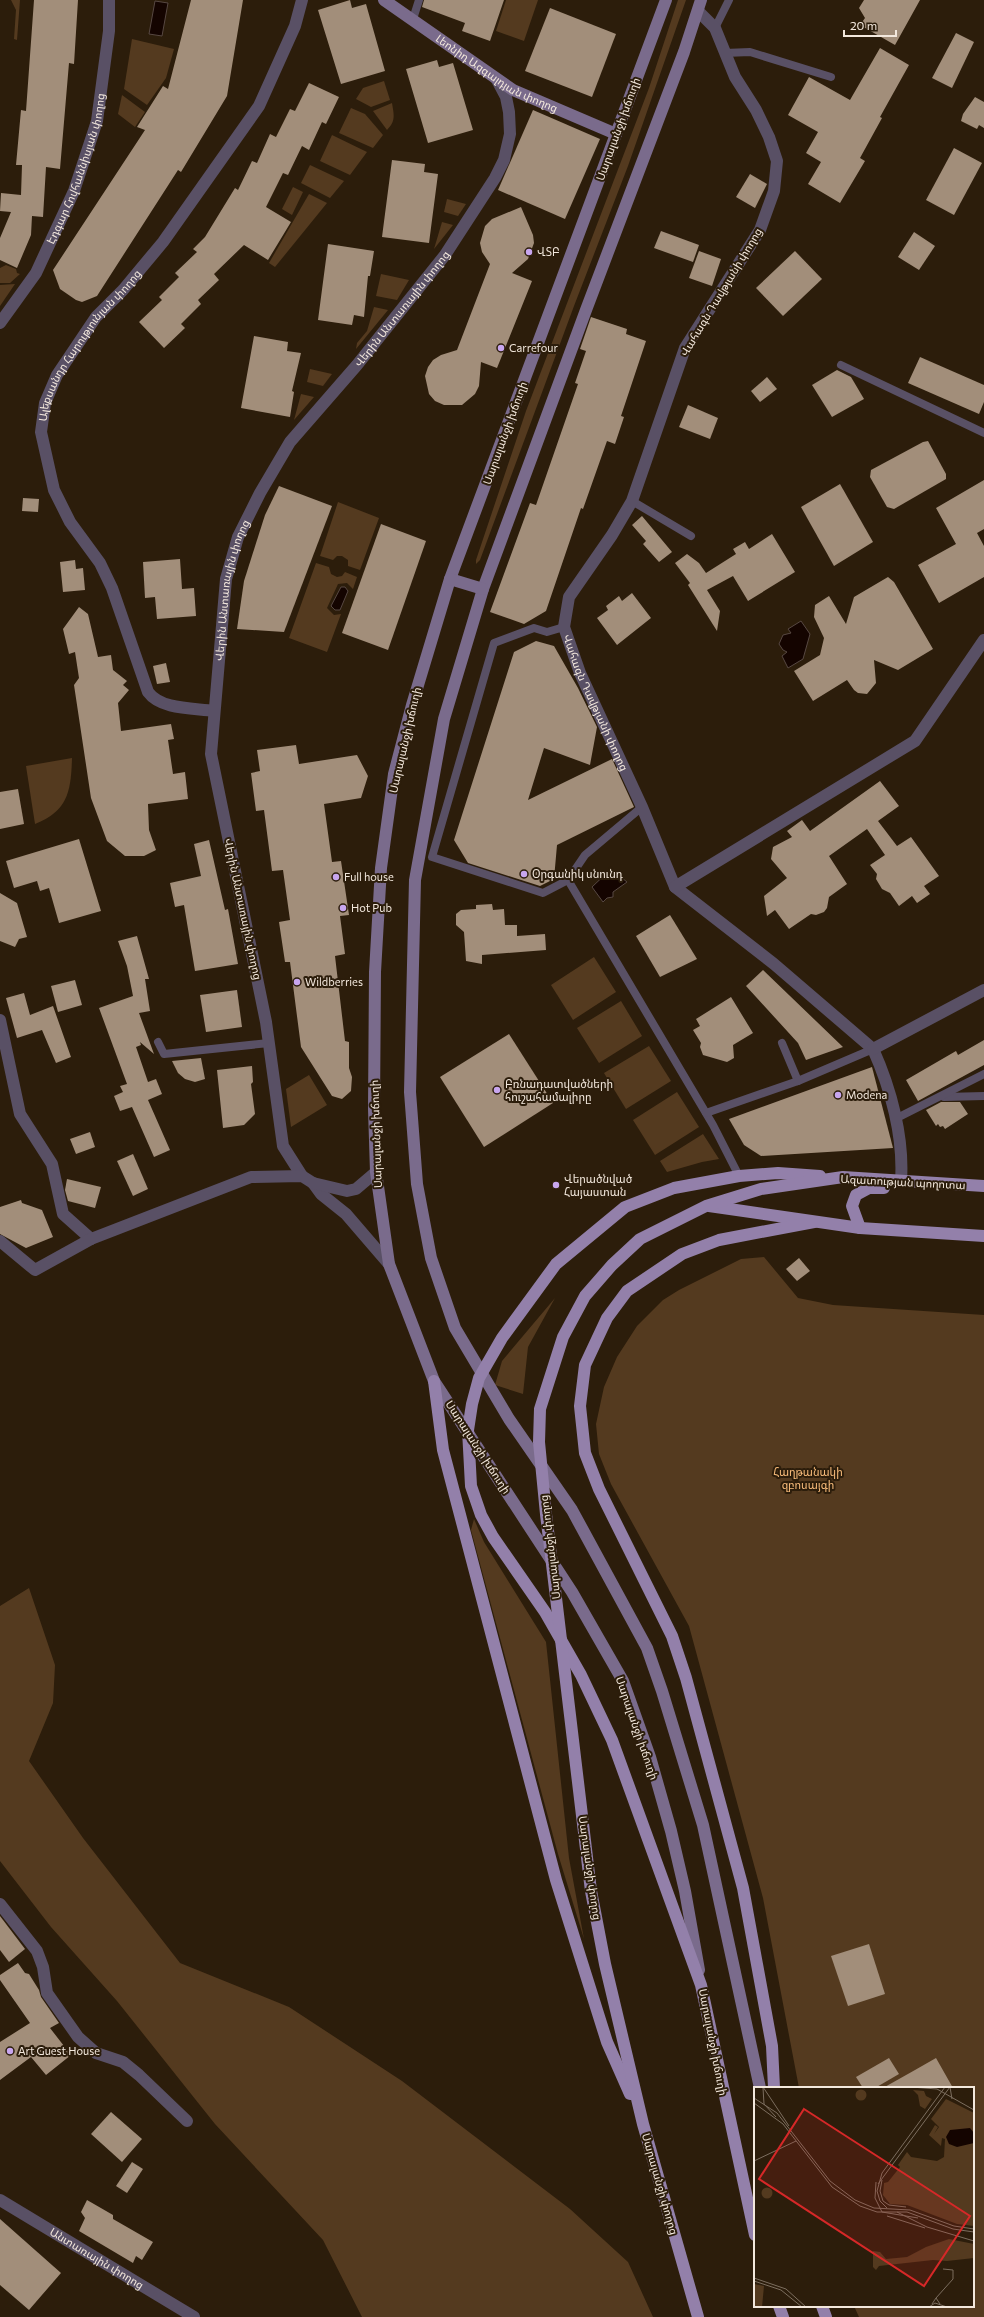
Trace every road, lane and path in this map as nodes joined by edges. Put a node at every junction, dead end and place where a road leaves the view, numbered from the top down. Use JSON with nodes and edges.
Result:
{"nodes":[{"id":1,"x":109,"y":0,"type":"edge"},
{"id":2,"x":302,"y":0,"type":"edge"},
{"id":3,"x":384,"y":0,"type":"edge"},
{"id":4,"x":419,"y":0,"type":"edge"},
{"id":5,"x":666,"y":0,"type":"edge"},
{"id":6,"x":728,"y":0,"type":"edge"},
{"id":7,"x":700,"y":5,"type":"edge"},
{"id":8,"x":413,"y":19,"type":"junction"},
{"id":9,"x":715,"y":28,"type":"junction"},
{"id":10,"x":725,"y":53,"type":"junction"},
{"id":11,"x":831,"y":76,"type":"dead end"},
{"id":12,"x":497,"y":80,"type":"junction"},
{"id":13,"x":616,"y":134,"type":"junction"},
{"id":14,"x":0,"y":323,"type":"edge"},
{"id":15,"x":841,"y":365,"type":"dead end"},
{"id":16,"x":984,"y":433,"type":"edge"},
{"id":17,"x":632,"y":501,"type":"junction"},
{"id":18,"x":691,"y":536,"type":"dead end"},
{"id":19,"x":450,"y":579,"type":"junction"},
{"id":20,"x":483,"y":590,"type":"junction"},
{"id":21,"x":564,"y":627,"type":"junction"},
{"id":22,"x":984,"y":640,"type":"edge"},
{"id":23,"x":214,"y":711,"type":"junction"},
{"id":24,"x":642,"y":807,"type":"junction"},
{"id":25,"x":568,"y":880,"type":"junction"},
{"id":26,"x":675,"y":887,"type":"junction"},
{"id":27,"x":984,"y":990,"type":"edge"},
{"id":28,"x":0,"y":1020,"type":"edge"},
{"id":29,"x":158,"y":1042,"type":"dead end"},
{"id":30,"x":269,"y":1043,"type":"junction"},
{"id":31,"x":782,"y":1043,"type":"dead end"},
{"id":32,"x":873,"y":1048,"type":"junction"},
{"id":33,"x":984,"y":1074,"type":"edge"},
{"id":34,"x":798,"y":1081,"type":"junction"},
{"id":35,"x":984,"y":1096,"type":"edge"},
{"id":36,"x":941,"y":1097,"type":"junction"},
{"id":37,"x":706,"y":1113,"type":"junction"},
{"id":38,"x":895,"y":1119,"type":"junction"},
{"id":39,"x":376,"y":1172,"type":"junction"},
{"id":40,"x":739,"y":1176,"type":"junction"},
{"id":41,"x":843,"y":1177,"type":"junction"},
{"id":42,"x":307,"y":1179,"type":"junction"},
{"id":43,"x":901,"y":1181,"type":"junction"},
{"id":44,"x":962,"y":1185,"type":"junction"},
{"id":45,"x":984,"y":1186,"type":"edge"},
{"id":46,"x":706,"y":1206,"type":"junction"},
{"id":47,"x":814,"y":1222,"type":"junction"},
{"id":48,"x":860,"y":1228,"type":"junction"},
{"id":49,"x":984,"y":1236,"type":"edge"},
{"id":50,"x":91,"y":1239,"type":"junction"},
{"id":51,"x":0,"y":1241,"type":"edge"},
{"id":52,"x":389,"y":1264,"type":"junction"},
{"id":53,"x":434,"y":1381,"type":"junction"},
{"id":54,"x":540,"y":1409,"type":"joint"},
{"id":55,"x":0,"y":1904,"type":"edge"},
{"id":56,"x":701,"y":1985,"type":"junction"},
{"id":57,"x":760,"y":2087,"type":"edge"},
{"id":58,"x":774,"y":2087,"type":"edge"},
{"id":59,"x":187,"y":2121,"type":"dead end"},
{"id":60,"x":643,"y":2124,"type":"junction"},
{"id":61,"x":0,"y":2200,"type":"edge"},
{"id":62,"x":754,"y":2230,"type":"edge"},
{"id":63,"x":779,"y":2307,"type":"edge"},
{"id":64,"x":822,"y":2307,"type":"edge"},
{"id":65,"x":194,"y":2317,"type":"edge"},
{"id":66,"x":698,"y":2317,"type":"edge"},
{"id":67,"x":783,"y":2317,"type":"edge"},
{"id":68,"x":826,"y":2317,"type":"edge"}],
"edges":[{"from":1,"to":14,"type":"street","name":"Էդգար Հովհաննիսյան փողոց"},
{"from":2,"to":23,"type":"street","name":"Ալեքսանդր Հարությունյան փողոց"},
{"from":3,"to":8,"type":"main road","name":"Լեոնիդ Ազգալդյան փողոց"},
{"from":4,"to":8,"type":"lane"},
{"from":5,"to":13,"type":"main road","name":"Սարալանջի խճուղի"},
{"from":6,"to":9,"type":"lane"},
{"from":7,"to":9,"type":"street","name":"Վահագն Դավթյանի փողոց"},
{"from":7,"to":20,"type":"main road"},
{"from":8,"to":12,"type":"main road","name":"Լեոնիդ Ազգալդյան փողոց"},
{"from":9,"to":10,"type":"street","name":"Վահագն Դավթյանի փողոց"},
{"from":10,"to":11,"type":"lane"},
{"from":10,"to":17,"type":"street","name":"Վահագն Դավթյանի փողոց"},
{"from":12,"to":13,"type":"main road","name":"Լեոնիդ Ազգալդյան փողոց"},
{"from":12,"to":23,"type":"street","name":"Վերին Անտառային փողոց"},
{"from":13,"to":19,"type":"main road","name":"Սարալանջի խճուղի"},
{"from":15,"to":16,"type":"lane"},
{"from":17,"to":18,"type":"lane"},
{"from":17,"to":21,"type":"street","name":"Վահագն Դավթյանի փողոց"},
{"from":19,"to":20,"type":"main road"},
{"from":19,"to":39,"type":"main road","name":"Սարալանջի խճուղի"},
{"from":20,"to":57,"type":"main road"},
{"from":21,"to":24,"type":"street","name":"Վահագն Դավթյանի փողոց"},
{"from":21,"to":25,"type":"lane"},
{"from":22,"to":26,"type":"street"},
{"from":23,"to":30,"type":"street","name":"Վերին Անտառային փողոց"},
{"from":24,"to":25,"type":"lane"},
{"from":24,"to":26,"type":"street","name":"Վահագն Դավթյանի փողոց"},
{"from":25,"to":37,"type":"lane"},
{"from":26,"to":32,"type":"street"},
{"from":27,"to":32,"type":"street"},
{"from":28,"to":50,"type":"street"},
{"from":29,"to":30,"type":"lane"},
{"from":30,"to":42,"type":"street","name":"Վերին Անտառային փողոց"},
{"from":31,"to":34,"type":"lane"},
{"from":32,"to":34,"type":"lane"},
{"from":32,"to":38,"type":"street"},
{"from":33,"to":36,"type":"lane"},
{"from":34,"to":37,"type":"lane"},
{"from":35,"to":36,"type":"lane"},
{"from":36,"to":38,"type":"lane"},
{"from":37,"to":40,"type":"lane"},
{"from":38,"to":43,"type":"street"},
{"from":39,"to":42,"type":"street"},
{"from":39,"to":52,"type":"main road","name":"Սարալանջի խճուղի"},
{"from":40,"to":41,"type":"main road"},
{"from":40,"to":56,"type":"main road"},
{"from":41,"to":43,"type":"main road","name":"Ազատության պողոտա"},
{"from":41,"to":46,"type":"main road","name":"Ազատության պողոտա"},
{"from":42,"to":50,"type":"street"},
{"from":42,"to":52,"type":"street","name":"Վերին Անտառային փողոց"},
{"from":43,"to":44,"type":"main road","name":"Ազատության պողոտա"},
{"from":44,"to":45,"type":"main road","name":"Ազատության պողոտա"},
{"from":44,"to":48,"type":"main road"},
{"from":46,"to":47,"type":"main road"},
{"from":46,"to":54,"type":"main road","name":"Ազատության պողոտա"},
{"from":47,"to":48,"type":"main road"},
{"from":47,"to":58,"type":"main road"},
{"from":48,"to":49,"type":"main road"},
{"from":50,"to":51,"type":"street"},
{"from":52,"to":53,"type":"main road","name":"Սարալանջի խճուղի"},
{"from":53,"to":56,"type":"main road","name":"Սարալանջի խճուղի"},
{"from":53,"to":60,"type":"main road"},
{"from":54,"to":60,"type":"main road","name":"Սարալանջի փողոց"},
{"from":55,"to":59,"type":"street"},
{"from":56,"to":62,"type":"main road","name":"Սարալանջի խճուղի"},
{"from":60,"to":66,"type":"main road","name":"Սարալանջի փողոց"},
{"from":61,"to":65,"type":"street","name":"Անտառային փողոց"},
{"from":63,"to":67,"type":"main road"},
{"from":64,"to":68,"type":"main road"}]}
